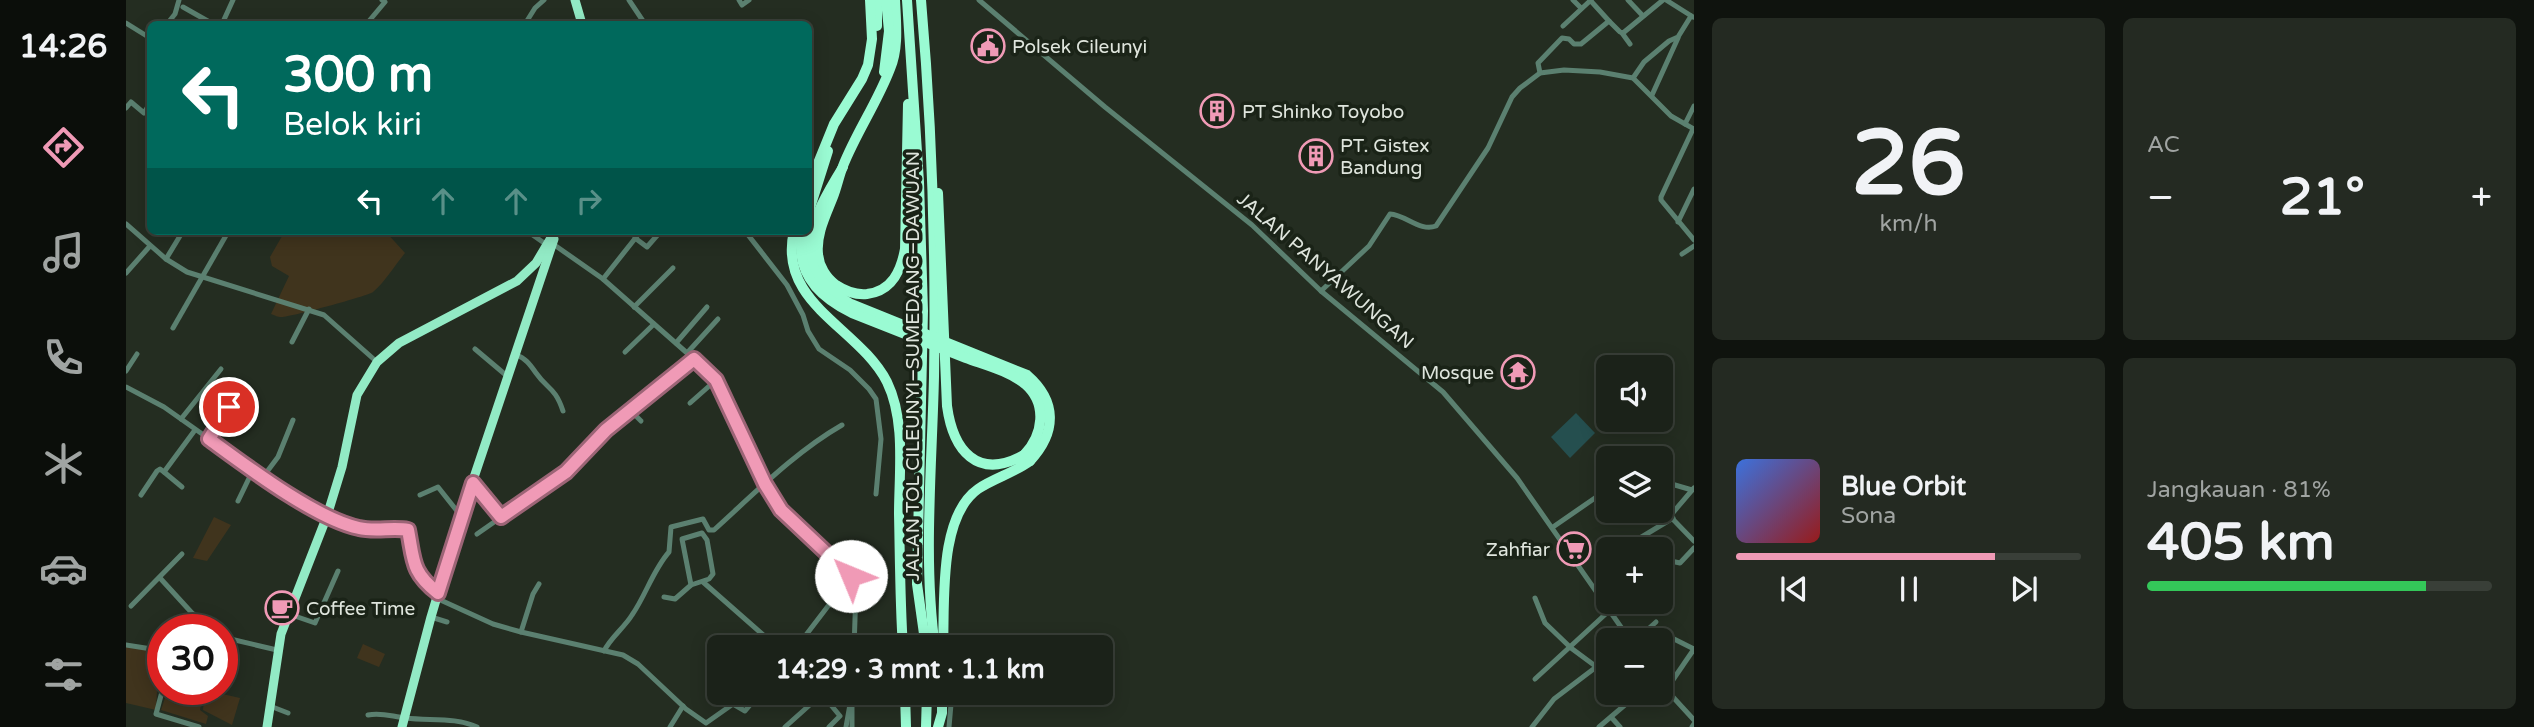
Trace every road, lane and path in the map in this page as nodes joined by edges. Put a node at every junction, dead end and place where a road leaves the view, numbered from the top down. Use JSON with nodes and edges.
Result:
{"nodes":[{"id":1,"x":233,"y":0,"type":"edge"},
{"id":2,"x":382,"y":0,"type":"edge"},
{"id":3,"x":544,"y":0,"type":"edge"},
{"id":4,"x":577,"y":0,"type":"edge"},
{"id":5,"x":629,"y":0,"type":"edge"},
{"id":6,"x":739,"y":0,"type":"edge"},
{"id":7,"x":749,"y":0,"type":"edge"},
{"id":8,"x":870,"y":0,"type":"edge"},
{"id":9,"x":877,"y":0,"type":"edge"},
{"id":10,"x":886,"y":0,"type":"edge"},
{"id":11,"x":895,"y":0,"type":"edge"},
{"id":12,"x":907,"y":0,"type":"edge"},
{"id":13,"x":921,"y":0,"type":"edge"},
{"id":14,"x":979,"y":0,"type":"edge"},
{"id":15,"x":1573,"y":0,"type":"edge"},
{"id":16,"x":1591,"y":0,"type":"edge"},
{"id":17,"x":1628,"y":0,"type":"edge"},
{"id":18,"x":1665,"y":0,"type":"edge"},
{"id":19,"x":179,"y":2,"type":"edge"},
{"id":20,"x":1581,"y":8,"type":"junction"},
{"id":21,"x":1643,"y":16,"type":"junction"},
{"id":22,"x":1693,"y":16,"type":"edge"},
{"id":23,"x":169,"y":21,"type":"edge"},
{"id":24,"x":208,"y":21,"type":"edge"},
{"id":25,"x":223,"y":21,"type":"edge"},
{"id":26,"x":369,"y":21,"type":"edge"},
{"id":27,"x":527,"y":21,"type":"edge"},
{"id":28,"x":581,"y":21,"type":"edge"},
{"id":29,"x":643,"y":21,"type":"edge"},
{"id":30,"x":1609,"y":21,"type":"junction"},
{"id":31,"x":126,"y":23,"type":"edge"},
{"id":32,"x":1563,"y":26,"type":"dead end"},
{"id":33,"x":1616,"y":27,"type":"junction"},
{"id":34,"x":1599,"y":29,"type":"junction"},
{"id":35,"x":1622,"y":33,"type":"junction"},
{"id":36,"x":147,"y":36,"type":"edge"},
{"id":37,"x":910,"y":36,"type":"junction"},
{"id":38,"x":1678,"y":37,"type":"junction"},
{"id":39,"x":1630,"y":44,"type":"dead end"},
{"id":40,"x":870,"y":57,"type":"junction"},
{"id":41,"x":1540,"y":73,"type":"junction"},
{"id":42,"x":1633,"y":78,"type":"junction"},
{"id":43,"x":1652,"y":95,"type":"junction"},
{"id":44,"x":849,"y":100,"type":"junction"},
{"id":45,"x":873,"y":106,"type":"junction"},
{"id":46,"x":1694,"y":106,"type":"edge"},
{"id":47,"x":126,"y":108,"type":"edge"},
{"id":48,"x":147,"y":108,"type":"edge"},
{"id":49,"x":1685,"y":124,"type":"junction"},
{"id":50,"x":1694,"y":129,"type":"edge"},
{"id":51,"x":843,"y":167,"type":"junction"},
{"id":52,"x":812,"y":177,"type":"edge"},
{"id":53,"x":1694,"y":189,"type":"edge"},
{"id":54,"x":812,"y":202,"type":"edge"},
{"id":55,"x":1684,"y":211,"type":"junction"},
{"id":56,"x":1694,"y":213,"type":"edge"},
{"id":57,"x":1678,"y":222,"type":"junction"},
{"id":58,"x":126,"y":224,"type":"edge"},
{"id":59,"x":812,"y":230,"type":"edge"},
{"id":60,"x":181,"y":235,"type":"edge"},
{"id":61,"x":226,"y":235,"type":"edge"},
{"id":62,"x":534,"y":235,"type":"edge"},
{"id":63,"x":554,"y":235,"type":"edge"},
{"id":64,"x":658,"y":235,"type":"edge"},
{"id":65,"x":748,"y":235,"type":"edge"},
{"id":66,"x":794,"y":235,"type":"edge"},
{"id":67,"x":802,"y":235,"type":"edge"},
{"id":68,"x":812,"y":235,"type":"edge"},
{"id":69,"x":635,"y":237,"type":"joint"},
{"id":70,"x":937,"y":238,"type":"junction"},
{"id":71,"x":1694,"y":240,"type":"edge"},
{"id":72,"x":550,"y":245,"type":"junction"},
{"id":73,"x":150,"y":246,"type":"junction"},
{"id":74,"x":1694,"y":246,"type":"edge"},
{"id":75,"x":1682,"y":254,"type":"dead end"},
{"id":76,"x":166,"y":259,"type":"junction"},
{"id":77,"x":673,"y":268,"type":"dead end"},
{"id":78,"x":527,"y":272,"type":"junction"},
{"id":79,"x":126,"y":273,"type":"edge"},
{"id":80,"x":201,"y":278,"type":"junction"},
{"id":81,"x":603,"y":279,"type":"junction"},
{"id":82,"x":541,"y":281,"type":"junction"},
{"id":83,"x":1321,"y":291,"type":"junction"},
{"id":84,"x":634,"y":307,"type":"junction"},
{"id":85,"x":707,"y":307,"type":"dead end"},
{"id":86,"x":309,"y":309,"type":"junction"},
{"id":87,"x":718,"y":319,"type":"dead end"},
{"id":88,"x":654,"y":324,"type":"junction"},
{"id":89,"x":173,"y":328,"type":"dead end"},
{"id":90,"x":292,"y":342,"type":"dead end"},
{"id":91,"x":676,"y":343,"type":"junction"},
{"id":92,"x":475,"y":349,"type":"dead end"},
{"id":93,"x":625,"y":352,"type":"dead end"},
{"id":94,"x":687,"y":353,"type":"junction"},
{"id":95,"x":137,"y":354,"type":"dead end"},
{"id":96,"x":515,"y":354,"type":"junction"},
{"id":97,"x":694,"y":359,"type":"junction"},
{"id":98,"x":377,"y":362,"type":"junction"},
{"id":99,"x":220,"y":369,"type":"dead end"},
{"id":100,"x":126,"y":371,"type":"edge"},
{"id":101,"x":507,"y":376,"type":"junction"},
{"id":102,"x":716,"y":380,"type":"junction"},
{"id":103,"x":126,"y":387,"type":"edge"},
{"id":104,"x":241,"y":388,"type":"dead end"},
{"id":105,"x":690,"y":404,"type":"dead end"},
{"id":106,"x":630,"y":410,"type":"junction"},
{"id":107,"x":563,"y":411,"type":"dead end"},
{"id":108,"x":181,"y":419,"type":"junction"},
{"id":109,"x":293,"y":420,"type":"dead end"},
{"id":110,"x":641,"y":421,"type":"dead end"},
{"id":111,"x":842,"y":425,"type":"dead end"},
{"id":112,"x":195,"y":430,"type":"junction"},
{"id":113,"x":209,"y":439,"type":"junction"},
{"id":114,"x":1027,"y":458,"type":"junction"},
{"id":115,"x":253,"y":470,"type":"junction"},
{"id":116,"x":164,"y":472,"type":"junction"},
{"id":117,"x":264,"y":477,"type":"junction"},
{"id":118,"x":473,"y":483,"type":"junction"},
{"id":119,"x":765,"y":484,"type":"junction"},
{"id":120,"x":1673,"y":485,"type":"edge"},
{"id":121,"x":182,"y":487,"type":"dead end"},
{"id":122,"x":876,"y":494,"type":"dead end"},
{"id":123,"x":1692,"y":494,"type":"edge"},
{"id":124,"x":141,"y":495,"type":"dead end"},
{"id":125,"x":420,"y":495,"type":"dead end"},
{"id":126,"x":1596,"y":497,"type":"edge"},
{"id":127,"x":237,"y":501,"type":"dead end"},
{"id":128,"x":1673,"y":515,"type":"edge"},
{"id":129,"x":327,"y":516,"type":"junction"},
{"id":130,"x":461,"y":516,"type":"junction"},
{"id":131,"x":501,"y":517,"type":"junction"},
{"id":132,"x":1673,"y":519,"type":"edge"},
{"id":133,"x":1662,"y":523,"type":"edge"},
{"id":134,"x":1553,"y":527,"type":"junction"},
{"id":135,"x":477,"y":534,"type":"dead end"},
{"id":136,"x":1641,"y":537,"type":"edge"},
{"id":137,"x":1694,"y":541,"type":"edge"},
{"id":138,"x":1694,"y":548,"type":"edge"},
{"id":139,"x":182,"y":554,"type":"dead end"},
{"id":140,"x":1673,"y":562,"type":"edge"},
{"id":141,"x":338,"y":571,"type":"dead end"},
{"id":142,"x":851,"y":576,"type":"junction"},
{"id":143,"x":160,"y":578,"type":"junction"},
{"id":144,"x":703,"y":582,"type":"junction"},
{"id":145,"x":539,"y":584,"type":"dead end"},
{"id":146,"x":691,"y":585,"type":"junction"},
{"id":147,"x":1596,"y":590,"type":"edge"},
{"id":148,"x":437,"y":596,"type":"junction"},
{"id":149,"x":664,"y":597,"type":"dead end"},
{"id":150,"x":1535,"y":598,"type":"dead end"},
{"id":151,"x":131,"y":606,"type":"dead end"},
{"id":152,"x":193,"y":614,"type":"edge"},
{"id":153,"x":289,"y":614,"type":"junction"},
{"id":154,"x":1606,"y":614,"type":"edge"},
{"id":155,"x":431,"y":617,"type":"junction"},
{"id":156,"x":447,"y":622,"type":"dead end"},
{"id":157,"x":1656,"y":622,"type":"dead end"},
{"id":158,"x":1648,"y":628,"type":"edge"},
{"id":159,"x":521,"y":632,"type":"junction"},
{"id":160,"x":763,"y":635,"type":"edge"},
{"id":161,"x":806,"y":635,"type":"edge"},
{"id":162,"x":854,"y":635,"type":"edge"},
{"id":163,"x":902,"y":635,"type":"edge"},
{"id":164,"x":924,"y":635,"type":"edge"},
{"id":165,"x":934,"y":635,"type":"edge"},
{"id":166,"x":944,"y":635,"type":"edge"},
{"id":167,"x":1673,"y":638,"type":"edge"},
{"id":168,"x":238,"y":641,"type":"edge"},
{"id":169,"x":126,"y":645,"type":"edge"},
{"id":170,"x":147,"y":648,"type":"edge"},
{"id":171,"x":1571,"y":648,"type":"junction"},
{"id":172,"x":1694,"y":649,"type":"edge"},
{"id":173,"x":277,"y":650,"type":"junction"},
{"id":174,"x":604,"y":651,"type":"junction"},
{"id":175,"x":1596,"y":667,"type":"edge"},
{"id":176,"x":1596,"y":669,"type":"edge"},
{"id":177,"x":1535,"y":679,"type":"dead end"},
{"id":178,"x":1673,"y":680,"type":"edge"},
{"id":179,"x":1673,"y":699,"type":"edge"},
{"id":180,"x":158,"y":705,"type":"edge"},
{"id":181,"x":733,"y":705,"type":"edge"},
{"id":182,"x":736,"y":705,"type":"edge"},
{"id":183,"x":750,"y":705,"type":"edge"},
{"id":184,"x":810,"y":705,"type":"edge"},
{"id":185,"x":831,"y":705,"type":"edge"},
{"id":186,"x":850,"y":705,"type":"edge"},
{"id":187,"x":852,"y":705,"type":"edge"},
{"id":188,"x":905,"y":705,"type":"edge"},
{"id":189,"x":927,"y":705,"type":"edge"},
{"id":190,"x":936,"y":705,"type":"edge"},
{"id":191,"x":942,"y":705,"type":"edge"},
{"id":192,"x":951,"y":705,"type":"edge"},
{"id":193,"x":1626,"y":705,"type":"edge"},
{"id":194,"x":270,"y":706,"type":"junction"},
{"id":195,"x":683,"y":706,"type":"junction"},
{"id":196,"x":288,"y":713,"type":"dead end"},
{"id":197,"x":368,"y":715,"type":"dead end"},
{"id":198,"x":1611,"y":718,"type":"junction"},
{"id":199,"x":403,"y":723,"type":"edge"},
{"id":200,"x":462,"y":724,"type":"edge"},
{"id":201,"x":1693,"y":724,"type":"edge"},
{"id":202,"x":199,"y":727,"type":"edge"},
{"id":203,"x":267,"y":727,"type":"edge"},
{"id":204,"x":477,"y":727,"type":"edge"},
{"id":205,"x":670,"y":727,"type":"edge"},
{"id":206,"x":785,"y":727,"type":"edge"},
{"id":207,"x":829,"y":727,"type":"edge"},
{"id":208,"x":846,"y":727,"type":"edge"},
{"id":209,"x":852,"y":727,"type":"edge"},
{"id":210,"x":906,"y":727,"type":"edge"},
{"id":211,"x":926,"y":727,"type":"edge"},
{"id":212,"x":937,"y":727,"type":"edge"},
{"id":213,"x":949,"y":727,"type":"edge"},
{"id":214,"x":1532,"y":727,"type":"edge"},
{"id":215,"x":1599,"y":727,"type":"edge"},
{"id":216,"x":1620,"y":727,"type":"edge"}],
"edges":[{"from":1,"to":25,"type":"street"},
{"from":2,"to":26,"type":"street"},
{"from":3,"to":27,"type":"street"},
{"from":4,"to":28,"type":"highway"},
{"from":5,"to":29,"type":"street"},
{"from":6,"to":7,"type":"street"},
{"from":8,"to":40,"type":"highway"},
{"from":9,"to":40,"type":"highway"},
{"from":10,"to":45,"type":"highway"},
{"from":11,"to":45,"type":"highway"},
{"from":12,"to":37,"type":"highway","name":"JALAN TOL CILEUNYI–SUMEDANG–DAWUAN"},
{"from":13,"to":70,"type":"highway"},
{"from":14,"to":83,"type":"street","name":"JALAN PANYAWUNGAN"},
{"from":15,"to":20,"type":"street"},
{"from":16,"to":20,"type":"street"},
{"from":16,"to":30,"type":"street"},
{"from":17,"to":21,"type":"street"},
{"from":18,"to":21,"type":"street"},
{"from":18,"to":22,"type":"street"},
{"from":19,"to":23,"type":"street"},
{"from":19,"to":24,"type":"street"},
{"from":20,"to":32,"type":"street"},
{"from":21,"to":35,"type":"street"},
{"from":22,"to":38,"type":"street"},
{"from":30,"to":33,"type":"street"},
{"from":30,"to":34,"type":"street"},
{"from":31,"to":36,"type":"street"},
{"from":33,"to":34,"type":"street"},
{"from":33,"to":35,"type":"street"},
{"from":34,"to":41,"type":"street"},
{"from":35,"to":39,"type":"street"},
{"from":37,"to":51,"type":"highway","bridge":true},
{"from":37,"to":164,"type":"highway","name":"JALAN TOL CILEUNYI–SUMEDANG–DAWUAN"},
{"from":38,"to":42,"type":"street"},
{"from":38,"to":43,"type":"street"},
{"from":40,"to":44,"type":"highway"},
{"from":41,"to":42,"type":"street"},
{"from":41,"to":83,"type":"street"},
{"from":42,"to":43,"type":"street"},
{"from":43,"to":49,"type":"street"},
{"from":44,"to":52,"type":"highway"},
{"from":44,"to":54,"type":"highway"},
{"from":45,"to":51,"type":"highway"},
{"from":46,"to":49,"type":"street"},
{"from":47,"to":48,"type":"street"},
{"from":49,"to":50,"type":"street"},
{"from":50,"to":57,"type":"street"},
{"from":51,"to":59,"type":"highway","bridge":true},
{"from":53,"to":55,"type":"street"},
{"from":55,"to":56,"type":"street"},
{"from":55,"to":57,"type":"street"},
{"from":57,"to":71,"type":"street"},
{"from":58,"to":73,"type":"street"},
{"from":60,"to":76,"type":"street"},
{"from":61,"to":80,"type":"street"},
{"from":62,"to":72,"type":"street"},
{"from":63,"to":72,"type":"highway"},
{"from":64,"to":69,"type":"street"},
{"from":65,"to":122,"type":"street"},
{"from":66,"to":163,"type":"highway"},
{"from":67,"to":114,"type":"highway","bridge":true},
{"from":68,"to":114,"type":"highway","bridge":true},
{"from":69,"to":81,"type":"street"},
{"from":70,"to":114,"type":"highway"},
{"from":70,"to":165,"type":"highway","name":"JALAN TOL CILEUNYI–SUMEDANG–DAWUAN"},
{"from":72,"to":78,"type":"highway"},
{"from":72,"to":81,"type":"street"},
{"from":72,"to":82,"type":"highway"},
{"from":73,"to":76,"type":"street"},
{"from":73,"to":79,"type":"street"},
{"from":74,"to":75,"type":"street"},
{"from":76,"to":80,"type":"street"},
{"from":77,"to":84,"type":"street"},
{"from":78,"to":82,"type":"highway"},
{"from":78,"to":98,"type":"highway"},
{"from":80,"to":86,"type":"street"},
{"from":80,"to":89,"type":"street"},
{"from":81,"to":84,"type":"street"},
{"from":82,"to":96,"type":"highway"},
{"from":83,"to":134,"type":"street","name":"JALAN PANYAWUNGAN"},
{"from":84,"to":88,"type":"street"},
{"from":85,"to":91,"type":"street"},
{"from":86,"to":90,"type":"street"},
{"from":86,"to":98,"type":"street"},
{"from":87,"to":94,"type":"street"},
{"from":88,"to":91,"type":"street"},
{"from":88,"to":93,"type":"street"},
{"from":91,"to":94,"type":"street"},
{"from":92,"to":101,"type":"street"},
{"from":94,"to":97,"type":"street"},
{"from":95,"to":100,"type":"street"},
{"from":96,"to":101,"type":"highway"},
{"from":96,"to":107,"type":"street"},
{"from":97,"to":102,"type":"street"},
{"from":97,"to":106,"type":"street"},
{"from":98,"to":129,"type":"highway"},
{"from":99,"to":108,"type":"street"},
{"from":101,"to":118,"type":"highway"},
{"from":102,"to":105,"type":"street"},
{"from":102,"to":119,"type":"street"},
{"from":103,"to":108,"type":"street"},
{"from":104,"to":113,"type":"street"},
{"from":106,"to":110,"type":"street"},
{"from":106,"to":131,"type":"street"},
{"from":108,"to":112,"type":"street"},
{"from":109,"to":117,"type":"street"},
{"from":111,"to":119,"type":"street"},
{"from":112,"to":113,"type":"street"},
{"from":112,"to":116,"type":"street"},
{"from":113,"to":115,"type":"street"},
{"from":114,"to":166,"type":"highway"},
{"from":115,"to":117,"type":"street"},
{"from":115,"to":127,"type":"street"},
{"from":116,"to":121,"type":"street"},
{"from":116,"to":124,"type":"street"},
{"from":117,"to":129,"type":"street"},
{"from":118,"to":130,"type":"highway"},
{"from":118,"to":131,"type":"street"},
{"from":119,"to":142,"type":"street"},
{"from":119,"to":174,"type":"street"},
{"from":120,"to":123,"type":"street"},
{"from":123,"to":128,"type":"street"},
{"from":125,"to":130,"type":"street"},
{"from":126,"to":134,"type":"street"},
{"from":129,"to":148,"type":"street"},
{"from":129,"to":153,"type":"highway"},
{"from":130,"to":148,"type":"highway"},
{"from":131,"to":135,"type":"street"},
{"from":132,"to":137,"type":"street"},
{"from":133,"to":136,"type":"street"},
{"from":134,"to":147,"type":"street","name":"JALAN PANYAWUNGAN"},
{"from":138,"to":140,"type":"street"},
{"from":139,"to":143,"type":"street"},
{"from":141,"to":153,"type":"street"},
{"from":142,"to":161,"type":"street"},
{"from":142,"to":162,"type":"street"},
{"from":143,"to":151,"type":"street"},
{"from":143,"to":152,"type":"street"},
{"from":144,"to":146,"type":"street"},
{"from":144,"to":146,"type":"street"},
{"from":144,"to":160,"type":"street"},
{"from":145,"to":159,"type":"street"},
{"from":146,"to":149,"type":"street"},
{"from":148,"to":155,"type":"highway"},
{"from":148,"to":159,"type":"street"},
{"from":150,"to":171,"type":"street"},
{"from":153,"to":173,"type":"highway"},
{"from":154,"to":171,"type":"street"},
{"from":155,"to":156,"type":"street"},
{"from":155,"to":199,"type":"highway"},
{"from":157,"to":158,"type":"street"},
{"from":159,"to":174,"type":"street"},
{"from":167,"to":172,"type":"street"},
{"from":168,"to":173,"type":"street"},
{"from":169,"to":170,"type":"street"},
{"from":171,"to":175,"type":"street"},
{"from":171,"to":177,"type":"street"},
{"from":172,"to":178,"type":"street"},
{"from":173,"to":194,"type":"highway"},
{"from":174,"to":195,"type":"street"},
{"from":176,"to":214,"type":"street"},
{"from":179,"to":201,"type":"street"},
{"from":180,"to":202,"type":"street"},
{"from":181,"to":195,"type":"street"},
{"from":182,"to":183,"type":"street"},
{"from":184,"to":206,"type":"street"},
{"from":185,"to":207,"type":"street"},
{"from":186,"to":208,"type":"street"},
{"from":187,"to":209,"type":"street"},
{"from":188,"to":210,"type":"highway"},
{"from":189,"to":211,"type":"highway"},
{"from":190,"to":212,"type":"highway"},
{"from":191,"to":212,"type":"highway"},
{"from":192,"to":213,"type":"street"},
{"from":193,"to":198,"type":"street"},
{"from":194,"to":196,"type":"street"},
{"from":194,"to":203,"type":"highway"},
{"from":195,"to":205,"type":"street"},
{"from":197,"to":199,"type":"street"},
{"from":198,"to":215,"type":"street"},
{"from":198,"to":216,"type":"street"},
{"from":199,"to":200,"type":"street"},
{"from":200,"to":204,"type":"street"}]}
